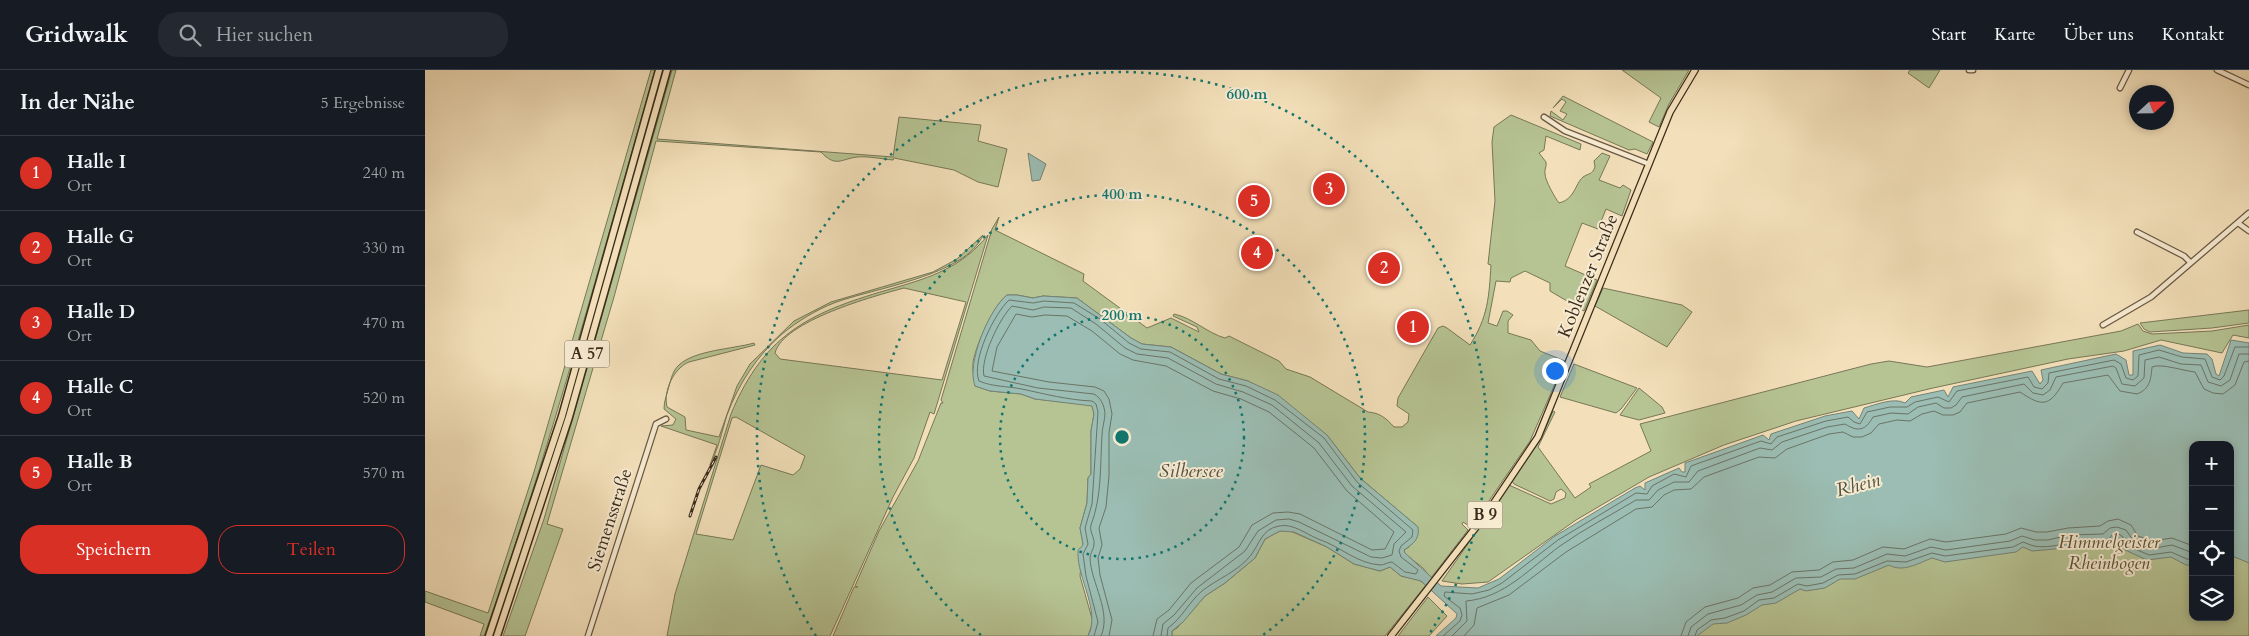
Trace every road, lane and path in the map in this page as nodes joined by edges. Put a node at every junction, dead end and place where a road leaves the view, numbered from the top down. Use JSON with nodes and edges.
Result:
{"nodes":[{"id":1,"x":659,"y":70,"type":"edge"},
{"id":2,"x":667,"y":70,"type":"edge"},
{"id":3,"x":1695,"y":70,"type":"edge"},
{"id":4,"x":2129,"y":70,"type":"edge"},
{"id":5,"x":2218,"y":70,"type":"edge"},
{"id":6,"x":2249,"y":85,"type":"edge"},
{"id":7,"x":2121,"y":88,"type":"dead end"},
{"id":8,"x":1545,"y":117,"type":"dead end"},
{"id":9,"x":1649,"y":164,"type":"junction"},
{"id":10,"x":2249,"y":213,"type":"edge"},
{"id":11,"x":2238,"y":223,"type":"junction"},
{"id":12,"x":2249,"y":231,"type":"edge"},
{"id":13,"x":2137,"y":232,"type":"dead end"},
{"id":14,"x":2190,"y":262,"type":"junction"},
{"id":15,"x":2103,"y":325,"type":"dead end"},
{"id":16,"x":666,"y":419,"type":"dead end"},
{"id":17,"x":489,"y":636,"type":"edge"},
{"id":18,"x":497,"y":636,"type":"edge"},
{"id":19,"x":588,"y":636,"type":"edge"},
{"id":20,"x":1391,"y":636,"type":"edge"}],
"edges":[{"from":1,"to":17,"type":"highway","number":"A 57"},
{"from":2,"to":18,"type":"highway","number":"A 57"},
{"from":3,"to":9,"type":"main road","name":"Koblenzer Straße","number":"B 9"},
{"from":4,"to":7,"type":"street"},
{"from":5,"to":6,"type":"street"},
{"from":8,"to":9,"type":"street"},
{"from":9,"to":20,"type":"main road","name":"Koblenzer Straße","number":"B 9"},
{"from":10,"to":11,"type":"street"},
{"from":11,"to":12,"type":"street"},
{"from":11,"to":14,"type":"street"},
{"from":13,"to":14,"type":"street"},
{"from":14,"to":15,"type":"street"},
{"from":16,"to":19,"type":"street","name":"Siemensstraße"}]}
